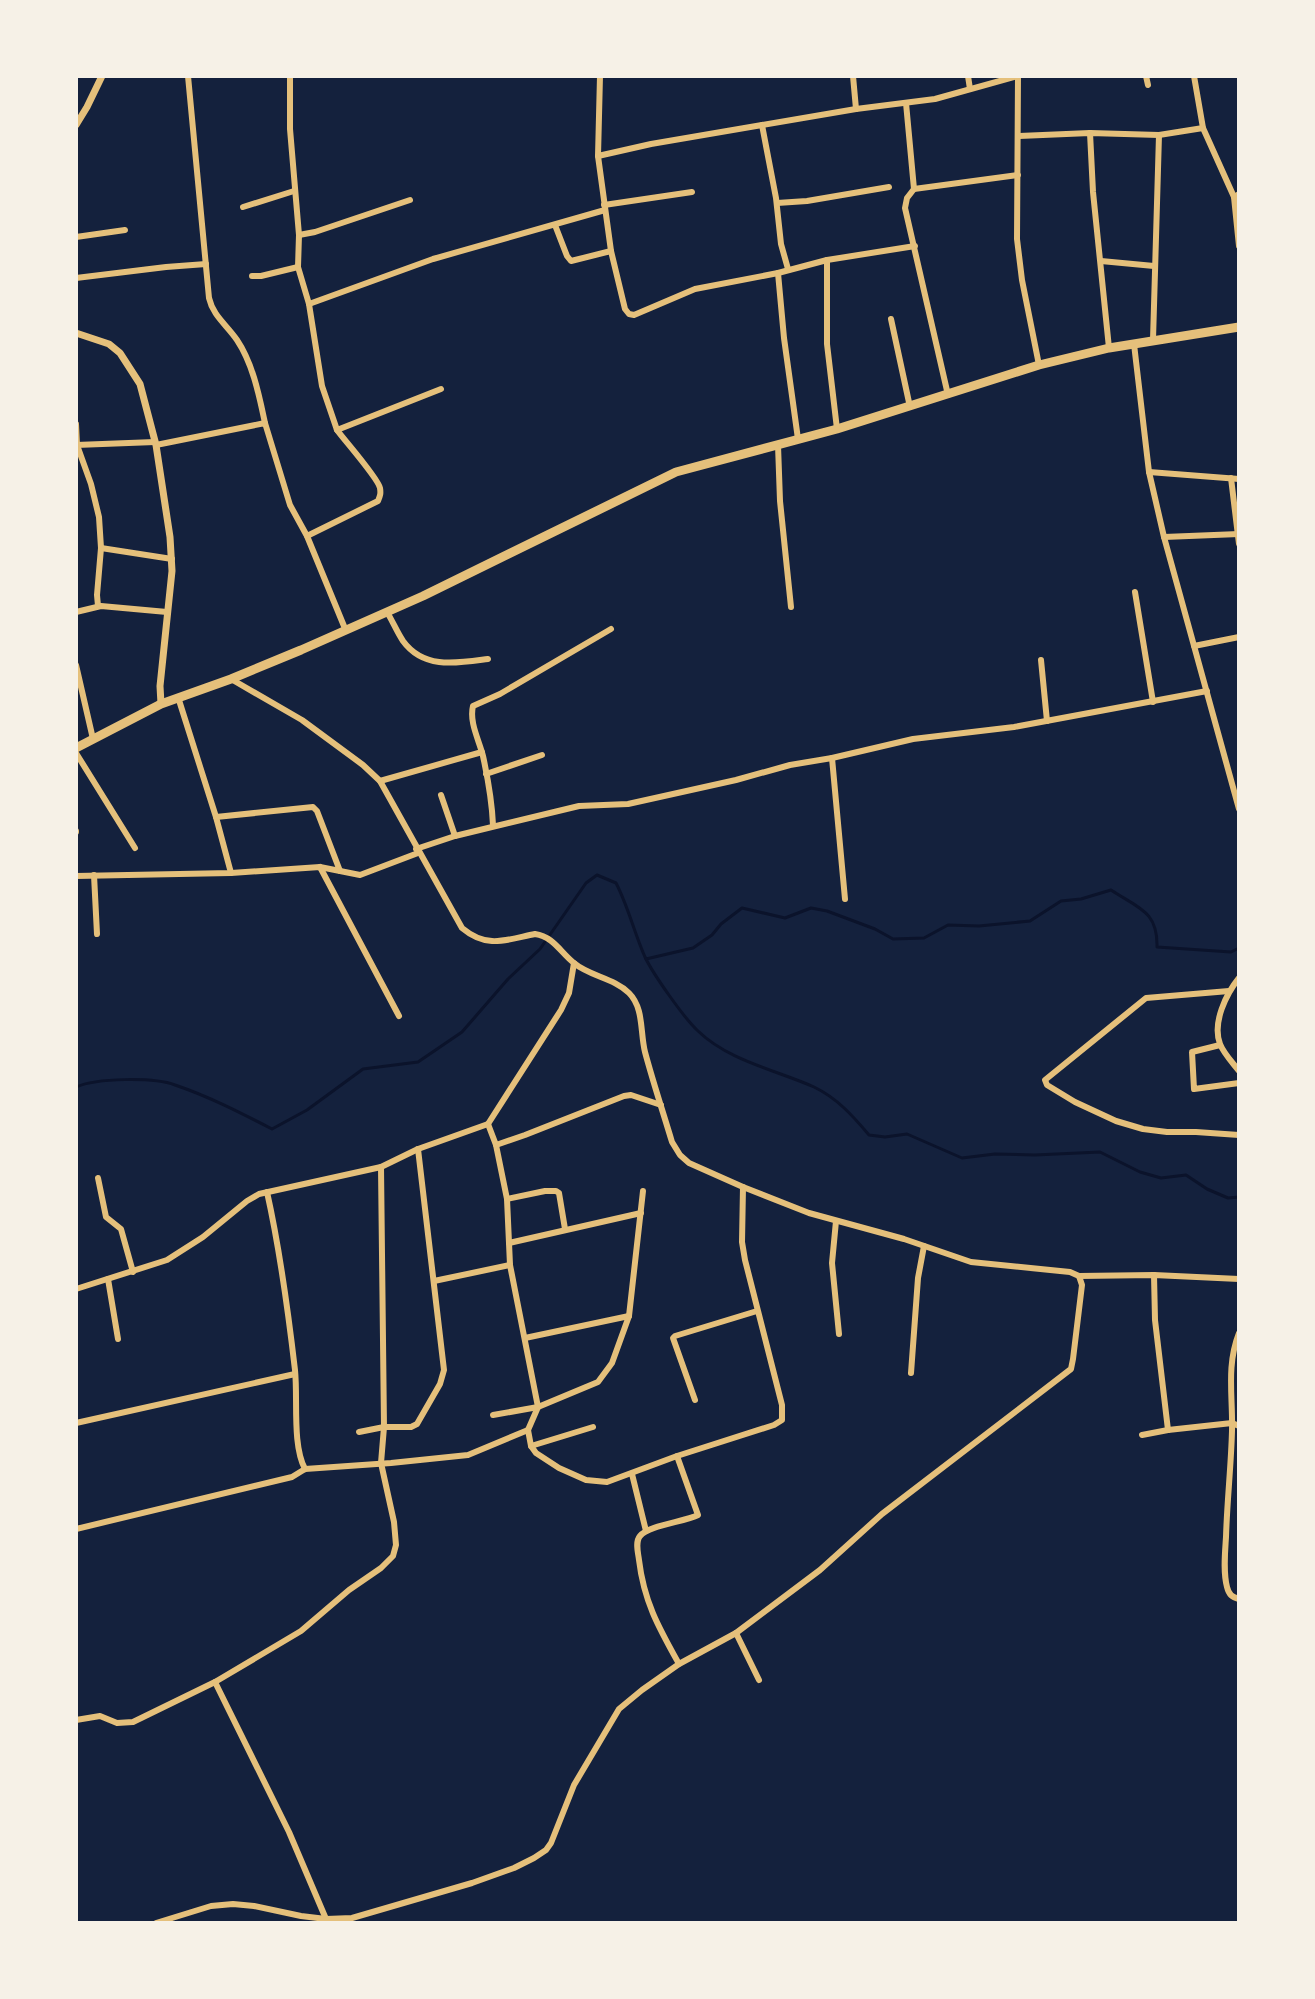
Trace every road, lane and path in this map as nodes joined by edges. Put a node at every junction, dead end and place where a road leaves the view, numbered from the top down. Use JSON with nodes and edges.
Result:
{"nodes":[{"id":1,"x":102,"y":76,"type":"edge"},
{"id":2,"x":188,"y":76,"type":"edge"},
{"id":3,"x":290,"y":76,"type":"edge"},
{"id":4,"x":600,"y":76,"type":"edge"},
{"id":5,"x":853,"y":76,"type":"edge"},
{"id":6,"x":968,"y":76,"type":"edge"},
{"id":7,"x":1018,"y":76,"type":"edge"},
{"id":8,"x":1146,"y":76,"type":"edge"},
{"id":9,"x":1194,"y":76,"type":"edge"},
{"id":10,"x":1148,"y":85,"type":"dead end"},
{"id":11,"x":970,"y":89,"type":"junction"},
{"id":12,"x":906,"y":103,"type":"junction"},
{"id":13,"x":856,"y":109,"type":"junction"},
{"id":14,"x":76,"y":125,"type":"edge"},
{"id":15,"x":762,"y":125,"type":"junction"},
{"id":16,"x":1203,"y":128,"type":"junction"},
{"id":17,"x":1090,"y":133,"type":"junction"},
{"id":18,"x":1159,"y":135,"type":"junction"},
{"id":19,"x":1019,"y":136,"type":"junction"},
{"id":20,"x":598,"y":156,"type":"junction"},
{"id":21,"x":1018,"y":175,"type":"junction"},
{"id":22,"x":889,"y":187,"type":"dead end"},
{"id":23,"x":914,"y":189,"type":"junction"},
{"id":24,"x":294,"y":191,"type":"junction"},
{"id":25,"x":692,"y":192,"type":"dead end"},
{"id":26,"x":1236,"y":196,"type":"edge"},
{"id":27,"x":410,"y":200,"type":"dead end"},
{"id":28,"x":777,"y":203,"type":"junction"},
{"id":29,"x":243,"y":207,"type":"dead end"},
{"id":30,"x":604,"y":208,"type":"junction"},
{"id":31,"x":555,"y":225,"type":"junction"},
{"id":32,"x":125,"y":230,"type":"dead end"},
{"id":33,"x":299,"y":235,"type":"junction"},
{"id":34,"x":76,"y":237,"type":"edge"},
{"id":35,"x":915,"y":246,"type":"junction"},
{"id":36,"x":1239,"y":246,"type":"edge"},
{"id":37,"x":611,"y":251,"type":"junction"},
{"id":38,"x":827,"y":260,"type":"junction"},
{"id":39,"x":1101,"y":261,"type":"junction"},
{"id":40,"x":206,"y":264,"type":"junction"},
{"id":41,"x":1154,"y":266,"type":"junction"},
{"id":42,"x":298,"y":267,"type":"junction"},
{"id":43,"x":788,"y":269,"type":"junction"},
{"id":44,"x":778,"y":273,"type":"junction"},
{"id":45,"x":252,"y":276,"type":"dead end"},
{"id":46,"x":76,"y":278,"type":"edge"},
{"id":47,"x":309,"y":304,"type":"junction"},
{"id":48,"x":891,"y":319,"type":"dead end"},
{"id":49,"x":1239,"y":327,"type":"edge"},
{"id":50,"x":76,"y":333,"type":"edge"},
{"id":51,"x":1153,"y":340,"type":"junction"},
{"id":52,"x":1134,"y":344,"type":"junction"},
{"id":53,"x":1109,"y":348,"type":"junction"},
{"id":54,"x":1039,"y":365,"type":"junction"},
{"id":55,"x":441,"y":389,"type":"dead end"},
{"id":56,"x":948,"y":395,"type":"junction"},
{"id":57,"x":910,"y":407,"type":"junction"},
{"id":58,"x":265,"y":423,"type":"junction"},
{"id":59,"x":76,"y":424,"type":"edge"},
{"id":60,"x":837,"y":429,"type":"junction"},
{"id":61,"x":337,"y":430,"type":"junction"},
{"id":62,"x":798,"y":439,"type":"junction"},
{"id":63,"x":156,"y":444,"type":"junction"},
{"id":64,"x":76,"y":445,"type":"edge"},
{"id":65,"x":778,"y":445,"type":"junction"},
{"id":66,"x":1149,"y":472,"type":"junction"},
{"id":67,"x":1235,"y":479,"type":"edge"},
{"id":68,"x":1238,"y":534,"type":"edge"},
{"id":69,"x":307,"y":536,"type":"junction"},
{"id":70,"x":1164,"y":537,"type":"junction"},
{"id":71,"x":1239,"y":544,"type":"edge"},
{"id":72,"x":101,"y":548,"type":"junction"},
{"id":73,"x":172,"y":559,"type":"junction"},
{"id":74,"x":1135,"y":592,"type":"dead end"},
{"id":75,"x":98,"y":606,"type":"junction"},
{"id":76,"x":791,"y":607,"type":"dead end"},
{"id":77,"x":76,"y":612,"type":"edge"},
{"id":78,"x":167,"y":612,"type":"junction"},
{"id":79,"x":387,"y":612,"type":"junction"},
{"id":80,"x":611,"y":629,"type":"dead end"},
{"id":81,"x":346,"y":631,"type":"junction"},
{"id":82,"x":1239,"y":637,"type":"edge"},
{"id":83,"x":1194,"y":646,"type":"junction"},
{"id":84,"x":488,"y":659,"type":"dead end"},
{"id":85,"x":1041,"y":660,"type":"dead end"},
{"id":86,"x":76,"y":665,"type":"edge"},
{"id":87,"x":231,"y":679,"type":"junction"},
{"id":88,"x":1207,"y":691,"type":"junction"},
{"id":89,"x":178,"y":697,"type":"junction"},
{"id":90,"x":1153,"y":702,"type":"junction"},
{"id":91,"x":161,"y":704,"type":"junction"},
{"id":92,"x":1047,"y":721,"type":"junction"},
{"id":93,"x":93,"y":739,"type":"junction"},
{"id":94,"x":76,"y":751,"type":"edge"},
{"id":95,"x":482,"y":752,"type":"junction"},
{"id":96,"x":542,"y":755,"type":"dead end"},
{"id":97,"x":832,"y":758,"type":"junction"},
{"id":98,"x":486,"y":774,"type":"junction"},
{"id":99,"x":380,"y":781,"type":"junction"},
{"id":100,"x":441,"y":795,"type":"dead end"},
{"id":101,"x":1239,"y":809,"type":"edge"},
{"id":102,"x":216,"y":817,"type":"junction"},
{"id":103,"x":493,"y":825,"type":"junction"},
{"id":104,"x":455,"y":836,"type":"junction"},
{"id":105,"x":135,"y":848,"type":"dead end"},
{"id":106,"x":417,"y":851,"type":"junction"},
{"id":107,"x":320,"y":867,"type":"junction"},
{"id":108,"x":340,"y":871,"type":"junction"},
{"id":109,"x":231,"y":873,"type":"junction"},
{"id":110,"x":94,"y":875,"type":"junction"},
{"id":111,"x":76,"y":876,"type":"edge"},
{"id":112,"x":845,"y":899,"type":"dead end"},
{"id":113,"x":97,"y":934,"type":"dead end"},
{"id":114,"x":574,"y":963,"type":"junction"},
{"id":115,"x":1239,"y":978,"type":"edge"},
{"id":116,"x":1229,"y":991,"type":"junction"},
{"id":117,"x":399,"y":1016,"type":"dead end"},
{"id":118,"x":1220,"y":1045,"type":"junction"},
{"id":119,"x":1239,"y":1071,"type":"edge"},
{"id":120,"x":1239,"y":1083,"type":"edge"},
{"id":121,"x":661,"y":1105,"type":"junction"},
{"id":122,"x":488,"y":1124,"type":"junction"},
{"id":123,"x":1239,"y":1135,"type":"edge"},
{"id":124,"x":496,"y":1145,"type":"junction"},
{"id":125,"x":418,"y":1149,"type":"junction"},
{"id":126,"x":381,"y":1167,"type":"junction"},
{"id":127,"x":98,"y":1178,"type":"dead end"},
{"id":128,"x":743,"y":1187,"type":"junction"},
{"id":129,"x":643,"y":1191,"type":"dead end"},
{"id":130,"x":267,"y":1192,"type":"junction"},
{"id":131,"x":507,"y":1199,"type":"junction"},
{"id":132,"x":641,"y":1213,"type":"junction"},
{"id":133,"x":836,"y":1221,"type":"junction"},
{"id":134,"x":565,"y":1229,"type":"junction"},
{"id":135,"x":509,"y":1243,"type":"junction"},
{"id":136,"x":924,"y":1246,"type":"junction"},
{"id":137,"x":510,"y":1265,"type":"junction"},
{"id":138,"x":133,"y":1272,"type":"junction"},
{"id":139,"x":1154,"y":1275,"type":"junction"},
{"id":140,"x":1079,"y":1276,"type":"junction"},
{"id":141,"x":108,"y":1279,"type":"junction"},
{"id":142,"x":1239,"y":1279,"type":"edge"},
{"id":143,"x":434,"y":1281,"type":"junction"},
{"id":144,"x":76,"y":1289,"type":"edge"},
{"id":145,"x":757,"y":1311,"type":"junction"},
{"id":146,"x":629,"y":1316,"type":"junction"},
{"id":147,"x":1239,"y":1333,"type":"edge"},
{"id":148,"x":839,"y":1334,"type":"dead end"},
{"id":149,"x":525,"y":1338,"type":"junction"},
{"id":150,"x":118,"y":1339,"type":"dead end"},
{"id":151,"x":911,"y":1373,"type":"dead end"},
{"id":152,"x":295,"y":1374,"type":"junction"},
{"id":153,"x":1235,"y":1381,"type":"edge"},
{"id":154,"x":695,"y":1400,"type":"dead end"},
{"id":155,"x":538,"y":1407,"type":"junction"},
{"id":156,"x":493,"y":1415,"type":"dead end"},
{"id":157,"x":76,"y":1423,"type":"edge"},
{"id":158,"x":1236,"y":1424,"type":"edge"},
{"id":159,"x":384,"y":1427,"type":"junction"},
{"id":160,"x":593,"y":1427,"type":"dead end"},
{"id":161,"x":528,"y":1430,"type":"junction"},
{"id":162,"x":1168,"y":1430,"type":"junction"},
{"id":163,"x":359,"y":1432,"type":"dead end"},
{"id":164,"x":1142,"y":1435,"type":"dead end"},
{"id":165,"x":531,"y":1446,"type":"junction"},
{"id":166,"x":677,"y":1456,"type":"junction"},
{"id":167,"x":381,"y":1463,"type":"junction"},
{"id":168,"x":305,"y":1469,"type":"junction"},
{"id":169,"x":632,"y":1474,"type":"junction"},
{"id":170,"x":76,"y":1529,"type":"edge"},
{"id":171,"x":646,"y":1531,"type":"junction"},
{"id":172,"x":1239,"y":1599,"type":"edge"},
{"id":173,"x":736,"y":1633,"type":"junction"},
{"id":174,"x":679,"y":1664,"type":"junction"},
{"id":175,"x":759,"y":1680,"type":"dead end"},
{"id":176,"x":215,"y":1682,"type":"junction"},
{"id":177,"x":76,"y":1720,"type":"edge"},
{"id":178,"x":326,"y":1919,"type":"junction"},
{"id":179,"x":156,"y":1923,"type":"edge"}],
"edges":[{"from":1,"to":14,"type":"street"},
{"from":2,"to":40,"type":"street"},
{"from":3,"to":24,"type":"street"},
{"from":4,"to":20,"type":"street"},
{"from":5,"to":13,"type":"street"},
{"from":6,"to":11,"type":"street"},
{"from":7,"to":11,"type":"street"},
{"from":7,"to":19,"type":"street"},
{"from":8,"to":10,"type":"street"},
{"from":9,"to":16,"type":"street"},
{"from":11,"to":12,"type":"street"},
{"from":12,"to":13,"type":"street"},
{"from":12,"to":23,"type":"street"},
{"from":13,"to":15,"type":"street"},
{"from":15,"to":20,"type":"street"},
{"from":15,"to":28,"type":"street"},
{"from":16,"to":18,"type":"street"},
{"from":16,"to":26,"type":"street"},
{"from":17,"to":18,"type":"street"},
{"from":17,"to":19,"type":"street"},
{"from":17,"to":39,"type":"street"},
{"from":18,"to":41,"type":"street"},
{"from":19,"to":21,"type":"street"},
{"from":20,"to":30,"type":"street"},
{"from":21,"to":23,"type":"street"},
{"from":21,"to":54,"type":"street"},
{"from":22,"to":28,"type":"street"},
{"from":23,"to":35,"type":"street"},
{"from":24,"to":29,"type":"street"},
{"from":24,"to":33,"type":"street"},
{"from":25,"to":30,"type":"street"},
{"from":26,"to":36,"type":"street"},
{"from":27,"to":33,"type":"street"},
{"from":28,"to":43,"type":"street"},
{"from":30,"to":31,"type":"street"},
{"from":30,"to":37,"type":"street"},
{"from":31,"to":37,"type":"street"},
{"from":31,"to":47,"type":"street"},
{"from":32,"to":34,"type":"street"},
{"from":33,"to":42,"type":"street"},
{"from":35,"to":38,"type":"street"},
{"from":35,"to":56,"type":"street"},
{"from":37,"to":44,"type":"street"},
{"from":38,"to":43,"type":"street"},
{"from":38,"to":60,"type":"street"},
{"from":39,"to":41,"type":"street"},
{"from":39,"to":53,"type":"street"},
{"from":40,"to":46,"type":"street"},
{"from":40,"to":58,"type":"street"},
{"from":41,"to":51,"type":"street"},
{"from":42,"to":45,"type":"street"},
{"from":42,"to":47,"type":"street"},
{"from":43,"to":44,"type":"street"},
{"from":44,"to":62,"type":"street"},
{"from":47,"to":61,"type":"street"},
{"from":48,"to":57,"type":"street"},
{"from":49,"to":51,"type":"main road"},
{"from":50,"to":63,"type":"street"},
{"from":51,"to":52,"type":"main road"},
{"from":52,"to":53,"type":"main road"},
{"from":52,"to":66,"type":"street"},
{"from":53,"to":54,"type":"main road"},
{"from":54,"to":56,"type":"main road"},
{"from":55,"to":61,"type":"street"},
{"from":56,"to":57,"type":"main road"},
{"from":57,"to":60,"type":"main road"},
{"from":58,"to":63,"type":"street"},
{"from":58,"to":69,"type":"street"},
{"from":59,"to":64,"type":"street"},
{"from":60,"to":62,"type":"main road"},
{"from":61,"to":69,"type":"street"},
{"from":62,"to":65,"type":"main road"},
{"from":63,"to":64,"type":"street"},
{"from":63,"to":73,"type":"street"},
{"from":64,"to":72,"type":"street"},
{"from":65,"to":76,"type":"street"},
{"from":65,"to":79,"type":"main road"},
{"from":66,"to":67,"type":"street"},
{"from":66,"to":70,"type":"street"},
{"from":67,"to":68,"type":"street"},
{"from":68,"to":70,"type":"street"},
{"from":68,"to":71,"type":"street"},
{"from":69,"to":81,"type":"street"},
{"from":70,"to":83,"type":"street"},
{"from":72,"to":73,"type":"street"},
{"from":72,"to":75,"type":"street"},
{"from":73,"to":78,"type":"street"},
{"from":74,"to":90,"type":"street"},
{"from":75,"to":77,"type":"street"},
{"from":75,"to":78,"type":"street"},
{"from":78,"to":91,"type":"street"},
{"from":79,"to":81,"type":"main road"},
{"from":79,"to":84,"type":"street"},
{"from":80,"to":95,"type":"street"},
{"from":81,"to":87,"type":"main road"},
{"from":82,"to":83,"type":"street"},
{"from":83,"to":88,"type":"street"},
{"from":85,"to":92,"type":"street"},
{"from":86,"to":93,"type":"street"},
{"from":87,"to":89,"type":"main road"},
{"from":87,"to":99,"type":"street"},
{"from":88,"to":90,"type":"street"},
{"from":88,"to":101,"type":"street"},
{"from":89,"to":91,"type":"main road"},
{"from":89,"to":102,"type":"street"},
{"from":90,"to":92,"type":"street"},
{"from":91,"to":93,"type":"main road"},
{"from":92,"to":97,"type":"street"},
{"from":93,"to":94,"type":"main road"},
{"from":94,"to":105,"type":"street"},
{"from":95,"to":98,"type":"street"},
{"from":95,"to":99,"type":"street"},
{"from":96,"to":98,"type":"street"},
{"from":97,"to":103,"type":"street"},
{"from":97,"to":112,"type":"street"},
{"from":98,"to":103,"type":"street"},
{"from":99,"to":106,"type":"street"},
{"from":100,"to":104,"type":"street"},
{"from":102,"to":108,"type":"street"},
{"from":102,"to":109,"type":"street"},
{"from":103,"to":104,"type":"street"},
{"from":104,"to":106,"type":"street"},
{"from":106,"to":108,"type":"street"},
{"from":106,"to":114,"type":"street"},
{"from":107,"to":108,"type":"street"},
{"from":107,"to":109,"type":"street"},
{"from":107,"to":117,"type":"street"},
{"from":109,"to":110,"type":"street"},
{"from":110,"to":111,"type":"street"},
{"from":110,"to":113,"type":"street"},
{"from":114,"to":121,"type":"street"},
{"from":114,"to":122,"type":"street"},
{"from":115,"to":116,"type":"street"},
{"from":116,"to":118,"type":"street"},
{"from":116,"to":123,"type":"street"},
{"from":118,"to":119,"type":"street"},
{"from":118,"to":120,"type":"street"},
{"from":121,"to":124,"type":"street"},
{"from":121,"to":128,"type":"street"},
{"from":122,"to":124,"type":"street"},
{"from":122,"to":125,"type":"street"},
{"from":124,"to":131,"type":"street"},
{"from":125,"to":126,"type":"street"},
{"from":125,"to":143,"type":"street"},
{"from":126,"to":130,"type":"street"},
{"from":126,"to":159,"type":"street"},
{"from":127,"to":138,"type":"street"},
{"from":128,"to":133,"type":"street"},
{"from":128,"to":145,"type":"street"},
{"from":129,"to":132,"type":"street"},
{"from":130,"to":138,"type":"street"},
{"from":130,"to":152,"type":"street"},
{"from":131,"to":134,"type":"street"},
{"from":131,"to":135,"type":"street"},
{"from":132,"to":134,"type":"street"},
{"from":132,"to":146,"type":"street"},
{"from":133,"to":136,"type":"street"},
{"from":133,"to":148,"type":"street"},
{"from":134,"to":135,"type":"street"},
{"from":135,"to":137,"type":"street"},
{"from":136,"to":140,"type":"street"},
{"from":136,"to":151,"type":"street"},
{"from":137,"to":143,"type":"street"},
{"from":137,"to":149,"type":"street"},
{"from":138,"to":141,"type":"street"},
{"from":139,"to":140,"type":"street"},
{"from":139,"to":142,"type":"street"},
{"from":139,"to":162,"type":"street"},
{"from":140,"to":173,"type":"street"},
{"from":141,"to":144,"type":"street"},
{"from":141,"to":150,"type":"street"},
{"from":143,"to":159,"type":"street"},
{"from":145,"to":154,"type":"street"},
{"from":145,"to":166,"type":"street"},
{"from":146,"to":149,"type":"street"},
{"from":146,"to":155,"type":"street"},
{"from":147,"to":153,"type":"street"},
{"from":149,"to":155,"type":"street"},
{"from":152,"to":157,"type":"street"},
{"from":152,"to":168,"type":"street"},
{"from":153,"to":158,"type":"street"},
{"from":155,"to":156,"type":"street"},
{"from":155,"to":161,"type":"street"},
{"from":158,"to":162,"type":"street"},
{"from":158,"to":172,"type":"street"},
{"from":159,"to":163,"type":"street"},
{"from":159,"to":167,"type":"street"},
{"from":160,"to":165,"type":"street"},
{"from":161,"to":165,"type":"street"},
{"from":161,"to":167,"type":"street"},
{"from":162,"to":164,"type":"street"},
{"from":165,"to":169,"type":"street"},
{"from":166,"to":169,"type":"street"},
{"from":166,"to":171,"type":"street"},
{"from":167,"to":168,"type":"street"},
{"from":167,"to":176,"type":"street"},
{"from":168,"to":170,"type":"street"},
{"from":169,"to":171,"type":"street"},
{"from":171,"to":174,"type":"street"},
{"from":173,"to":174,"type":"street"},
{"from":173,"to":175,"type":"street"},
{"from":174,"to":178,"type":"street"},
{"from":176,"to":177,"type":"street"},
{"from":176,"to":178,"type":"street"},
{"from":178,"to":179,"type":"street"}]}
